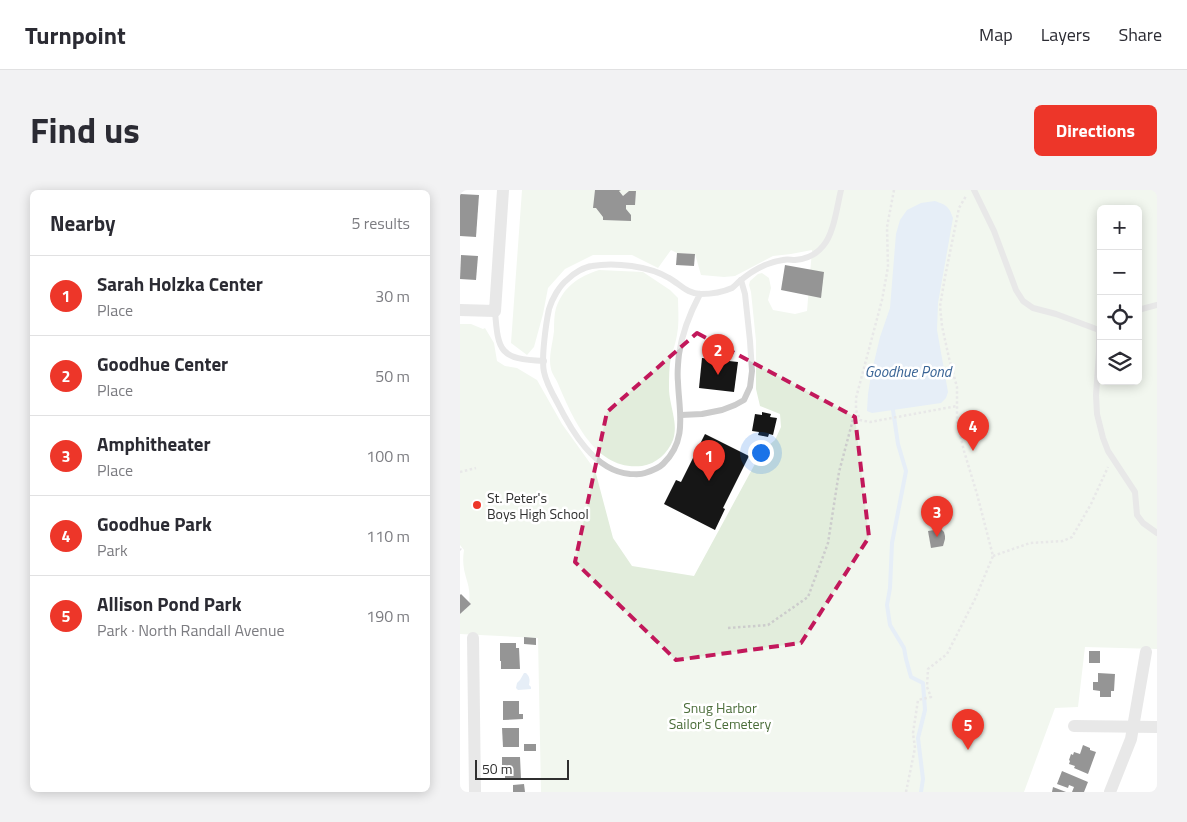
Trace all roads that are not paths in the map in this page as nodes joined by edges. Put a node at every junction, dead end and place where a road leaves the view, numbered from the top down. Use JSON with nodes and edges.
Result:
{"nodes":[{"id":1,"x":502,"y":190,"type":"edge"},
{"id":2,"x":841,"y":190,"type":"edge"},
{"id":3,"x":974,"y":190,"type":"edge"},
{"id":4,"x":740,"y":280,"type":"junction"},
{"id":5,"x":700,"y":294,"type":"junction"},
{"id":6,"x":1157,"y":305,"type":"edge"},
{"id":7,"x":1142,"y":309,"type":"edge"},
{"id":8,"x":460,"y":310,"type":"edge"},
{"id":9,"x":495,"y":310,"type":"junction"},
{"id":10,"x":1097,"y":328,"type":"edge"},
{"id":11,"x":1100,"y":340,"type":"edge"},
{"id":12,"x":544,"y":361,"type":"junction"},
{"id":13,"x":681,"y":415,"type":"junction"},
{"id":14,"x":1157,"y":533,"type":"edge"},
{"id":15,"x":473,"y":638,"type":"dead end"},
{"id":16,"x":1146,"y":652,"type":"dead end"},
{"id":17,"x":460,"y":711,"type":"edge"},
{"id":18,"x":474,"y":711,"type":"junction"},
{"id":19,"x":1074,"y":726,"type":"dead end"},
{"id":20,"x":1133,"y":727,"type":"junction"},
{"id":21,"x":1157,"y":727,"type":"edge"},
{"id":22,"x":475,"y":792,"type":"edge"},
{"id":23,"x":1110,"y":792,"type":"edge"}],
"edges":[{"from":1,"to":9,"type":"street"},
{"from":2,"to":4,"type":"lane"},
{"from":3,"to":10,"type":"lane"},
{"from":4,"to":5,"type":"lane"},
{"from":4,"to":13,"type":"lane"},
{"from":5,"to":12,"type":"lane"},
{"from":5,"to":13,"type":"lane"},
{"from":6,"to":7,"type":"lane"},
{"from":8,"to":9,"type":"street"},
{"from":9,"to":12,"type":"lane"},
{"from":11,"to":14,"type":"lane"},
{"from":12,"to":13,"type":"lane"},
{"from":15,"to":18,"type":"street"},
{"from":16,"to":20,"type":"street"},
{"from":17,"to":18,"type":"street"},
{"from":18,"to":22,"type":"street"},
{"from":19,"to":20,"type":"street"},
{"from":20,"to":21,"type":"street"},
{"from":20,"to":23,"type":"street"}]}
